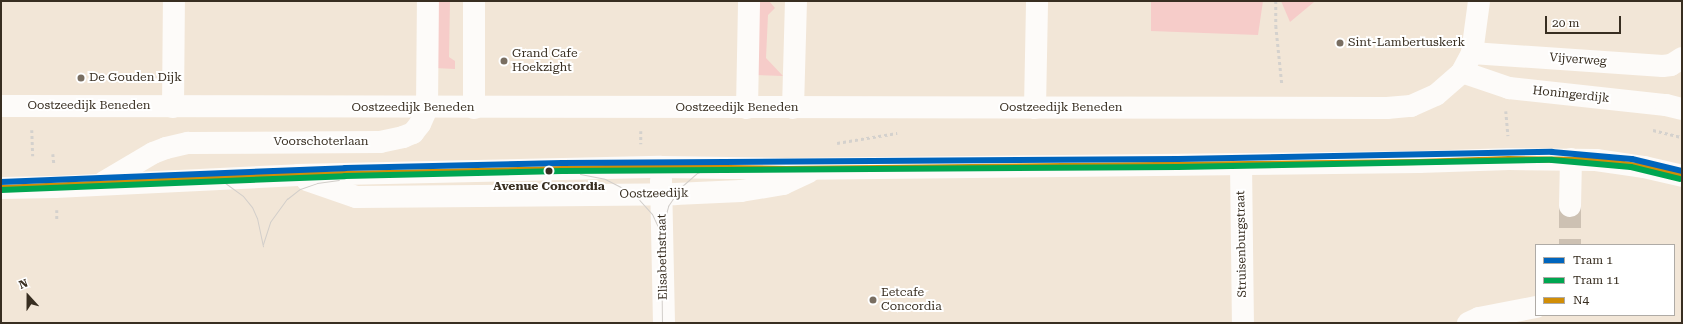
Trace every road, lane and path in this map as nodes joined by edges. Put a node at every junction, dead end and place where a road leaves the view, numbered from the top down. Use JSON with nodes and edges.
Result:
{"nodes":[{"id":1,"x":174,"y":1,"type":"edge"},
{"id":2,"x":428,"y":1,"type":"edge"},
{"id":3,"x":474,"y":1,"type":"edge"},
{"id":4,"x":749,"y":1,"type":"edge"},
{"id":5,"x":796,"y":1,"type":"edge"},
{"id":6,"x":1037,"y":1,"type":"edge"},
{"id":7,"x":1276,"y":1,"type":"edge"},
{"id":8,"x":1479,"y":1,"type":"edge"},
{"id":9,"x":1472,"y":53,"type":"junction"},
{"id":10,"x":1682,"y":58,"type":"edge"},
{"id":11,"x":1462,"y":72,"type":"junction"},
{"id":12,"x":1,"y":106,"type":"edge"},
{"id":13,"x":173,"y":107,"type":"junction"},
{"id":14,"x":427,"y":108,"type":"junction"},
{"id":15,"x":474,"y":108,"type":"junction"},
{"id":16,"x":747,"y":108,"type":"junction"},
{"id":17,"x":793,"y":108,"type":"junction"},
{"id":18,"x":1035,"y":108,"type":"junction"},
{"id":19,"x":1285,"y":109,"type":"junction"},
{"id":20,"x":1682,"y":109,"type":"edge"},
{"id":21,"x":1506,"y":115,"type":"dead end"},
{"id":22,"x":32,"y":126,"type":"dead end"},
{"id":23,"x":898,"y":133,"type":"dead end"},
{"id":24,"x":1508,"y":139,"type":"dead end"},
{"id":25,"x":836,"y":143,"type":"dead end"},
{"id":26,"x":33,"y":156,"type":"dead end"},
{"id":27,"x":1571,"y":159,"type":"junction"},
{"id":28,"x":1241,"y":164,"type":"junction"},
{"id":29,"x":661,"y":166,"type":"junction"},
{"id":30,"x":817,"y":168,"type":"junction"},
{"id":31,"x":298,"y":175,"type":"junction"},
{"id":32,"x":1682,"y":176,"type":"edge"},
{"id":33,"x":101,"y":184,"type":"junction"},
{"id":34,"x":1,"y":188,"type":"edge"},
{"id":35,"x":662,"y":194,"type":"junction"},
{"id":36,"x":1570,"y":206,"type":"tunnel mouth"},
{"id":37,"x":1535,"y":307,"type":"edge"},
{"id":38,"x":664,"y":323,"type":"edge"},
{"id":39,"x":1243,"y":323,"type":"edge"},
{"id":40,"x":1468,"y":323,"type":"edge"}],
"edges":[{"from":1,"to":13,"type":"street"},
{"from":2,"to":14,"type":"street","name":"Voorschoterlaan"},
{"from":3,"to":15,"type":"street"},
{"from":4,"to":16,"type":"street"},
{"from":5,"to":17,"type":"street"},
{"from":6,"to":18,"type":"street"},
{"from":7,"to":19,"type":"path"},
{"from":8,"to":9,"type":"street"},
{"from":9,"to":10,"type":"street","name":"Vijverweg"},
{"from":9,"to":11,"type":"street","name":"Oostzeedijk Beneden"},
{"from":11,"to":19,"type":"street","name":"Oostzeedijk Beneden"},
{"from":11,"to":20,"type":"street","name":"Honingerdijk"},
{"from":12,"to":13,"type":"street","name":"Oostzeedijk Beneden"},
{"from":13,"to":14,"type":"street","name":"Oostzeedijk Beneden"},
{"from":14,"to":15,"type":"street","name":"Oostzeedijk Beneden"},
{"from":14,"to":33,"type":"street","name":"Voorschoterlaan"},
{"from":15,"to":16,"type":"street","name":"Oostzeedijk Beneden"},
{"from":16,"to":17,"type":"street","name":"Oostzeedijk Beneden"},
{"from":17,"to":18,"type":"street","name":"Oostzeedijk Beneden"},
{"from":18,"to":19,"type":"street","name":"Oostzeedijk Beneden"},
{"from":21,"to":24,"type":"path"},
{"from":22,"to":26,"type":"path"},
{"from":23,"to":25,"type":"path"},
{"from":27,"to":28,"type":"street"},
{"from":27,"to":32,"type":"street"},
{"from":27,"to":36,"type":"street"},
{"from":28,"to":30,"type":"street","name":"Oostzeedijk"},
{"from":28,"to":39,"type":"street","name":"Struisenburgstraat"},
{"from":29,"to":30,"type":"street","name":"Oostzeedijk"},
{"from":29,"to":31,"type":"street","name":"Oostzeedijk"},
{"from":29,"to":35,"type":"street","name":"Elisabethstraat"},
{"from":30,"to":35,"type":"street","name":"Oostzeedijk"},
{"from":31,"to":33,"type":"street","name":"Oostzeedijk"},
{"from":31,"to":35,"type":"street","name":"Oostzeedijk"},
{"from":33,"to":34,"type":"street","name":"Oostzeedijk"},
{"from":35,"to":38,"type":"street","name":"Elisabethstraat"},
{"from":37,"to":40,"type":"street"}]}
